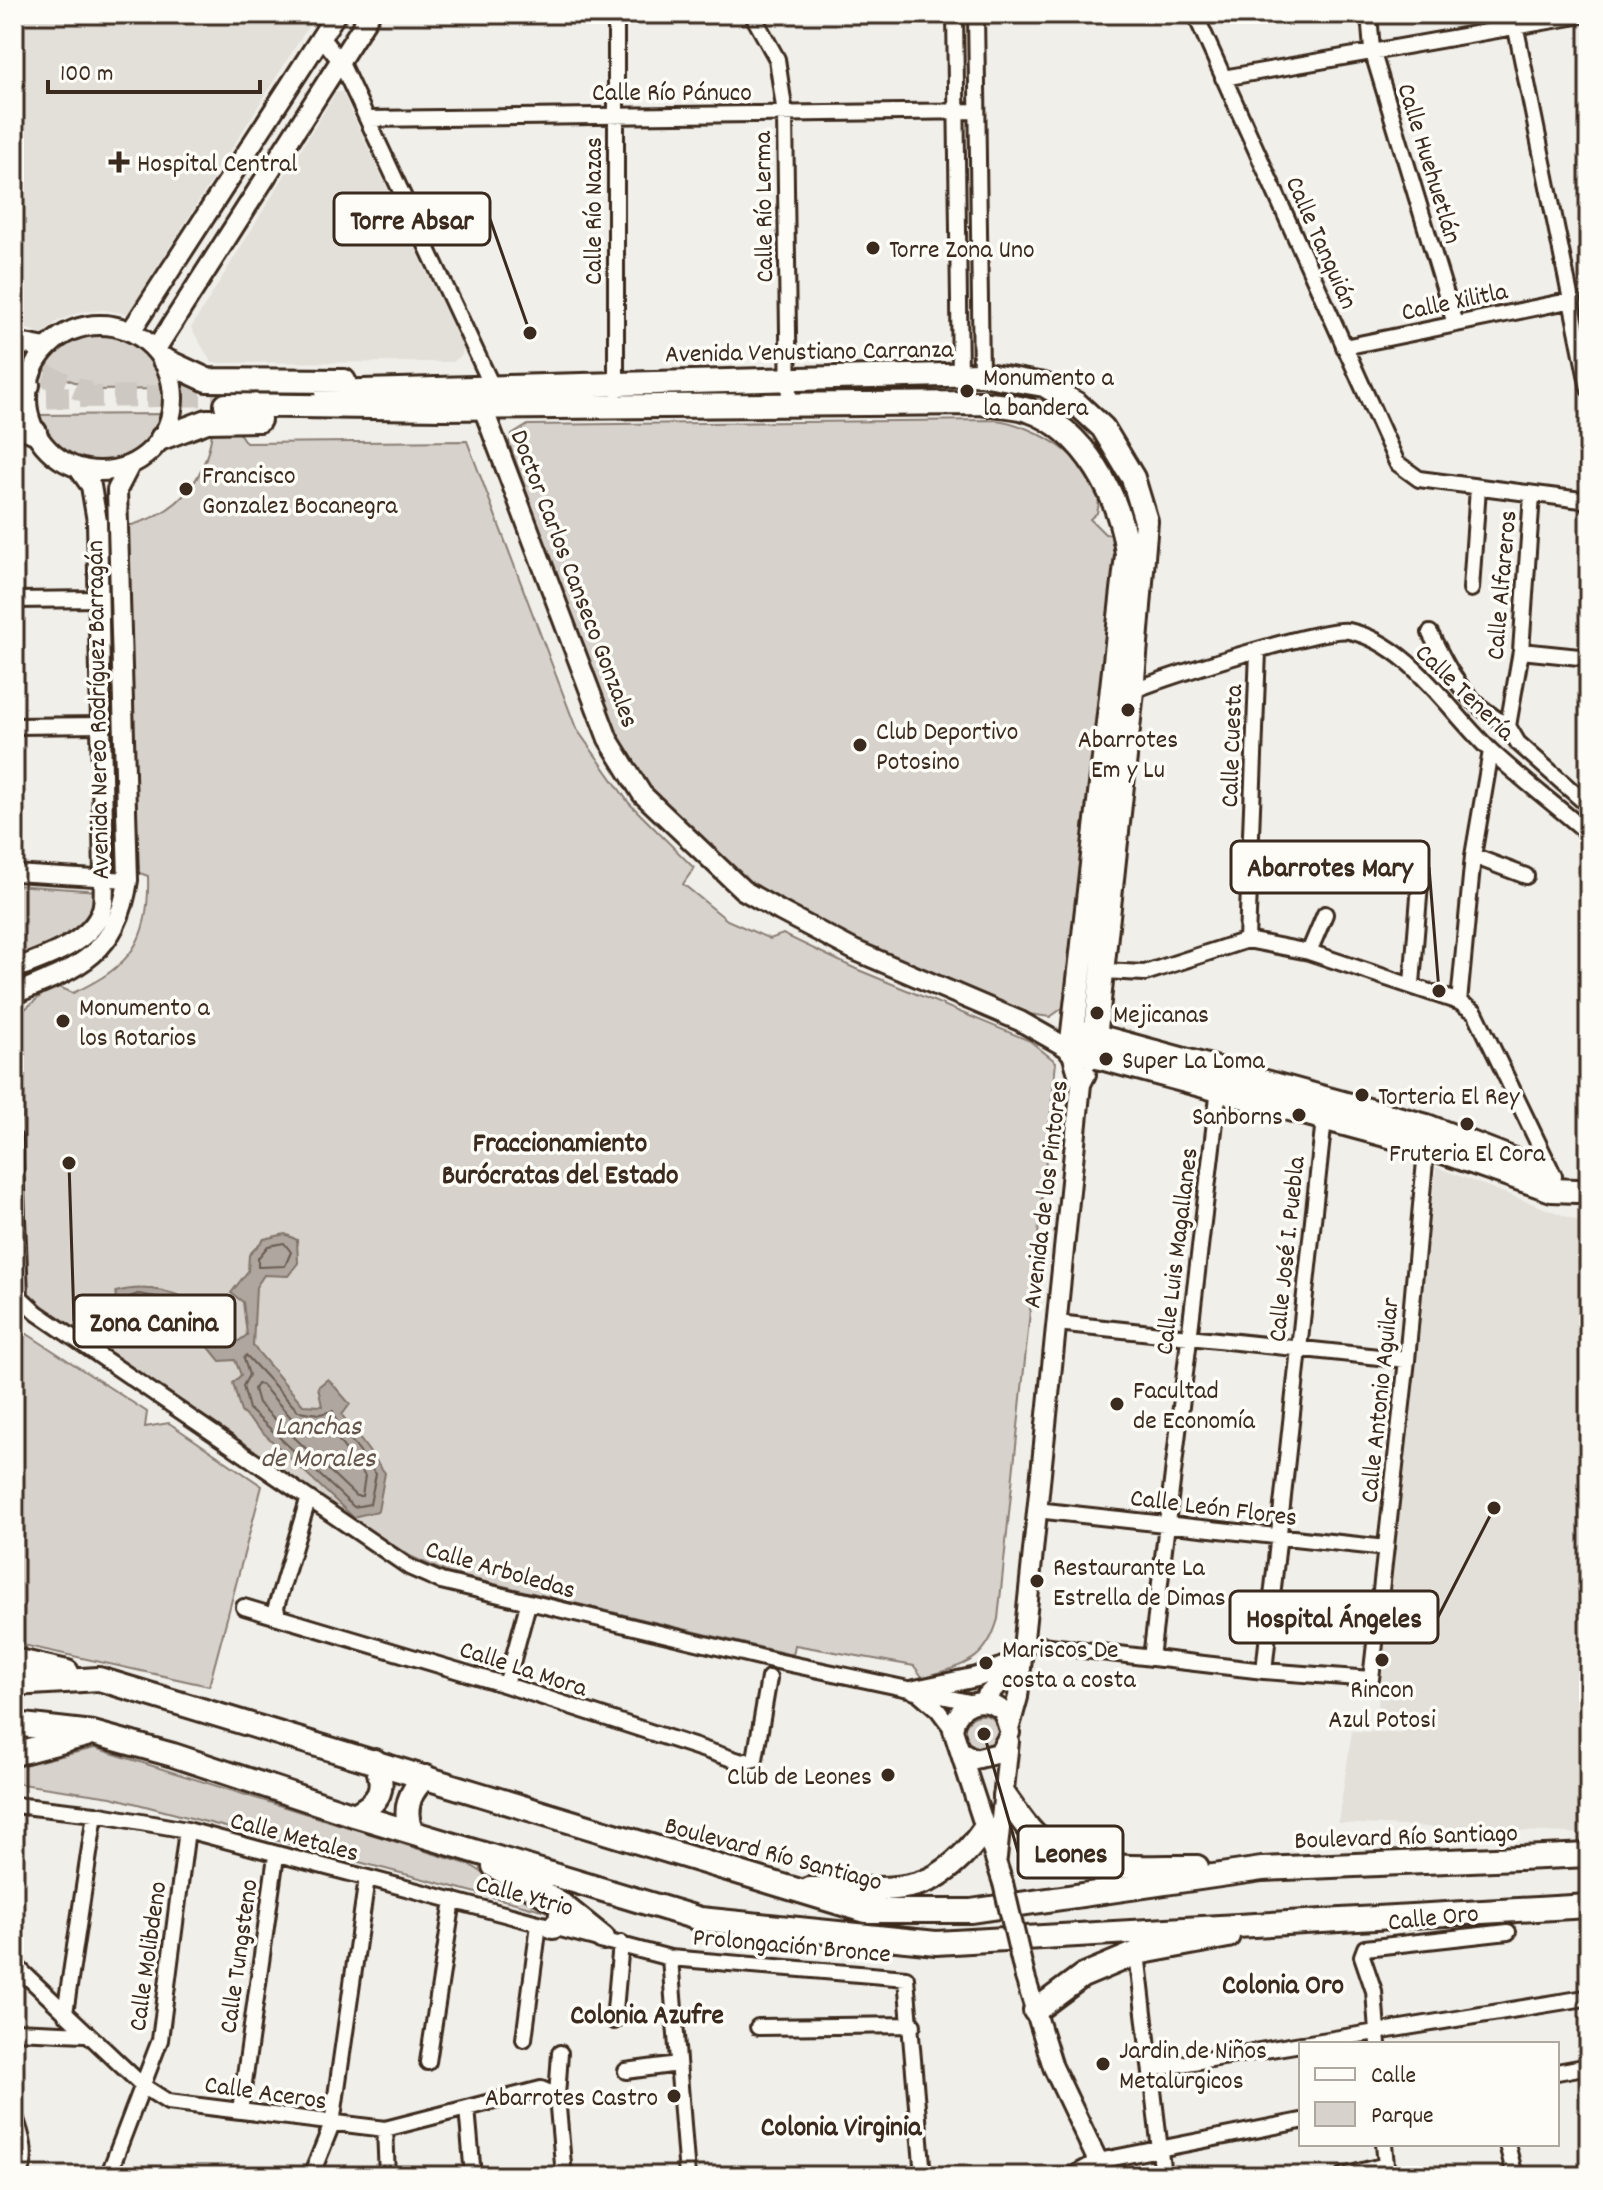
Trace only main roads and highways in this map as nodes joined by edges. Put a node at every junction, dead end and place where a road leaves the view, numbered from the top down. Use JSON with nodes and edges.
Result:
{"nodes":[{"id":1,"x":336,"y":14,"type":"edge"},
{"id":2,"x":370,"y":14,"type":"edge"},
{"id":3,"x":131,"y":331,"type":"junction"},
{"id":4,"x":14,"y":342,"type":"edge"},
{"id":5,"x":46,"y":348,"type":"junction"},
{"id":6,"x":160,"y":355,"type":"junction"},
{"id":7,"x":21,"y":382,"type":"edge"},
{"id":8,"x":438,"y":399,"type":"junction"},
{"id":9,"x":226,"y":400,"type":"tunnel mouth"},
{"id":10,"x":1077,"y":404,"type":"junction"},
{"id":11,"x":483,"y":408,"type":"junction"},
{"id":12,"x":14,"y":423,"type":"edge"},
{"id":13,"x":1058,"y":425,"type":"junction"},
{"id":14,"x":1103,"y":428,"type":"junction"},
{"id":15,"x":35,"y":432,"type":"junction"},
{"id":16,"x":162,"y":438,"type":"junction"},
{"id":17,"x":1077,"y":447,"type":"junction"},
{"id":18,"x":130,"y":465,"type":"junction"},
{"id":19,"x":79,"y":469,"type":"junction"},
{"id":20,"x":1118,"y":695,"type":"junction"},
{"id":21,"x":14,"y":969,"type":"edge"},
{"id":22,"x":14,"y":994,"type":"edge"},
{"id":23,"x":1083,"y":1043,"type":"junction"},
{"id":24,"x":1427,"y":1136,"type":"junction"},
{"id":25,"x":1583,"y":1194,"type":"edge"},
{"id":26,"x":1022,"y":1654,"type":"junction"},
{"id":27,"x":14,"y":1660,"type":"edge"},
{"id":28,"x":99,"y":1679,"type":"junction"},
{"id":29,"x":14,"y":1684,"type":"edge"},
{"id":30,"x":915,"y":1690,"type":"road end"},
{"id":31,"x":978,"y":1702,"type":"junction"},
{"id":32,"x":14,"y":1724,"type":"edge"},
{"id":33,"x":93,"y":1733,"type":"junction"},
{"id":34,"x":1010,"y":1733,"type":"junction"},
{"id":35,"x":961,"y":1751,"type":"junction"},
{"id":36,"x":14,"y":1754,"type":"edge"},
{"id":37,"x":375,"y":1761,"type":"junction"},
{"id":38,"x":426,"y":1777,"type":"junction"},
{"id":39,"x":1005,"y":1796,"type":"junction"},
{"id":40,"x":354,"y":1815,"type":"junction"},
{"id":41,"x":985,"y":1828,"type":"junction"},
{"id":42,"x":411,"y":1831,"type":"junction"},
{"id":43,"x":454,"y":1844,"type":"junction"},
{"id":44,"x":1589,"y":1855,"type":"edge"},
{"id":45,"x":997,"y":1861,"type":"junction"},
{"id":46,"x":1262,"y":1869,"type":"junction"},
{"id":47,"x":790,"y":1889,"type":"junction"},
{"id":48,"x":562,"y":1905,"type":"junction"},
{"id":49,"x":1589,"y":1906,"type":"edge"},
{"id":50,"x":1277,"y":1922,"type":"junction"},
{"id":51,"x":546,"y":1926,"type":"road end"},
{"id":52,"x":612,"y":1941,"type":"road end"},
{"id":53,"x":1035,"y":2011,"type":"junction"},
{"id":54,"x":1102,"y":2168,"type":"edge"}],
"edges":[{"from":1,"to":3,"type":"main road"},
{"from":2,"to":6,"type":"main road"},
{"from":3,"to":5,"type":"main road"},
{"from":3,"to":6,"type":"main road"},
{"from":4,"to":5,"type":"main road"},
{"from":5,"to":7,"type":"main road"},
{"from":6,"to":8,"type":"main road"},
{"from":6,"to":16,"type":"main road"},
{"from":7,"to":15,"type":"main road"},
{"from":8,"to":9,"type":"main road","name":"Avenida Venustiano Carranza"},
{"from":8,"to":10,"type":"main road","name":"Avenida Venustiano Carranza"},
{"from":8,"to":11,"type":"main road","name":"Avenida Venustiano Carranza"},
{"from":8,"to":16,"type":"main road"},
{"from":10,"to":13,"type":"main road"},
{"from":10,"to":14,"type":"main road","name":"Avenida Venustiano Carranza"},
{"from":11,"to":13,"type":"main road","name":"Avenida Venustiano Carranza"},
{"from":11,"to":23,"type":"main road","name":"Doctor Carlos Canseco Gonzales"},
{"from":12,"to":15,"type":"main road"},
{"from":13,"to":17,"type":"main road","name":"Avenida Venustiano Carranza"},
{"from":14,"to":17,"type":"main road"},
{"from":14,"to":20,"type":"main road","name":"Avenida Venustiano Carranza"},
{"from":15,"to":19,"type":"main road"},
{"from":16,"to":18,"type":"main road"},
{"from":17,"to":20,"type":"main road","name":"Avenida Venustiano Carranza"},
{"from":18,"to":19,"type":"main road"},
{"from":18,"to":22,"type":"main road","name":"Avenida Nereo Rodríguez Barragán"},
{"from":19,"to":21,"type":"main road","name":"Avenida Nereo Rodríguez Barragán"},
{"from":20,"to":23,"type":"main road","name":"Avenida de los Pintores"},
{"from":20,"to":23,"type":"main road","name":"Avenida de los Pintores"},
{"from":23,"to":24,"type":"main road"},
{"from":23,"to":24,"type":"main road"},
{"from":23,"to":26,"type":"main road","name":"Avenida de los Pintores"},
{"from":24,"to":25,"type":"main road"},
{"from":26,"to":30,"type":"main road"},
{"from":26,"to":31,"type":"main road"},
{"from":26,"to":34,"type":"main road","name":"Avenida de los Pintores"},
{"from":27,"to":28,"type":"main road"},
{"from":28,"to":29,"type":"main road","name":"Boulevard Río Santiago"},
{"from":28,"to":37,"type":"main road","name":"Boulevard Río Santiago"},
{"from":31,"to":34,"type":"main road"},
{"from":31,"to":35,"type":"main road"},
{"from":32,"to":33,"type":"main road"},
{"from":33,"to":36,"type":"main road"},
{"from":33,"to":40,"type":"main road"},
{"from":34,"to":35,"type":"main road"},
{"from":34,"to":39,"type":"main road","name":"Avenida de los Pintores"},
{"from":35,"to":41,"type":"main road"},
{"from":37,"to":38,"type":"main road","name":"Boulevard Río Santiago"},
{"from":37,"to":40,"type":"main road"},
{"from":38,"to":42,"type":"main road"},
{"from":38,"to":47,"type":"main road","name":"Boulevard Río Santiago"},
{"from":39,"to":45,"type":"main road","name":"Avenida de los Pintores"},
{"from":39,"to":46,"type":"main road"},
{"from":40,"to":42,"type":"main road"},
{"from":41,"to":45,"type":"main road"},
{"from":41,"to":47,"type":"main road"},
{"from":42,"to":43,"type":"main road"},
{"from":43,"to":48,"type":"main road"},
{"from":43,"to":50,"type":"main road"},
{"from":44,"to":46,"type":"main road","name":"Boulevard Río Santiago"},
{"from":45,"to":53,"type":"main road","bridge":true},
{"from":46,"to":47,"type":"main road","name":"Boulevard Río Santiago"},
{"from":48,"to":51,"type":"main road"},
{"from":48,"to":52,"type":"main road"},
{"from":49,"to":50,"type":"main road"},
{"from":50,"to":53,"type":"main road"},
{"from":53,"to":54,"type":"main road"}]}
